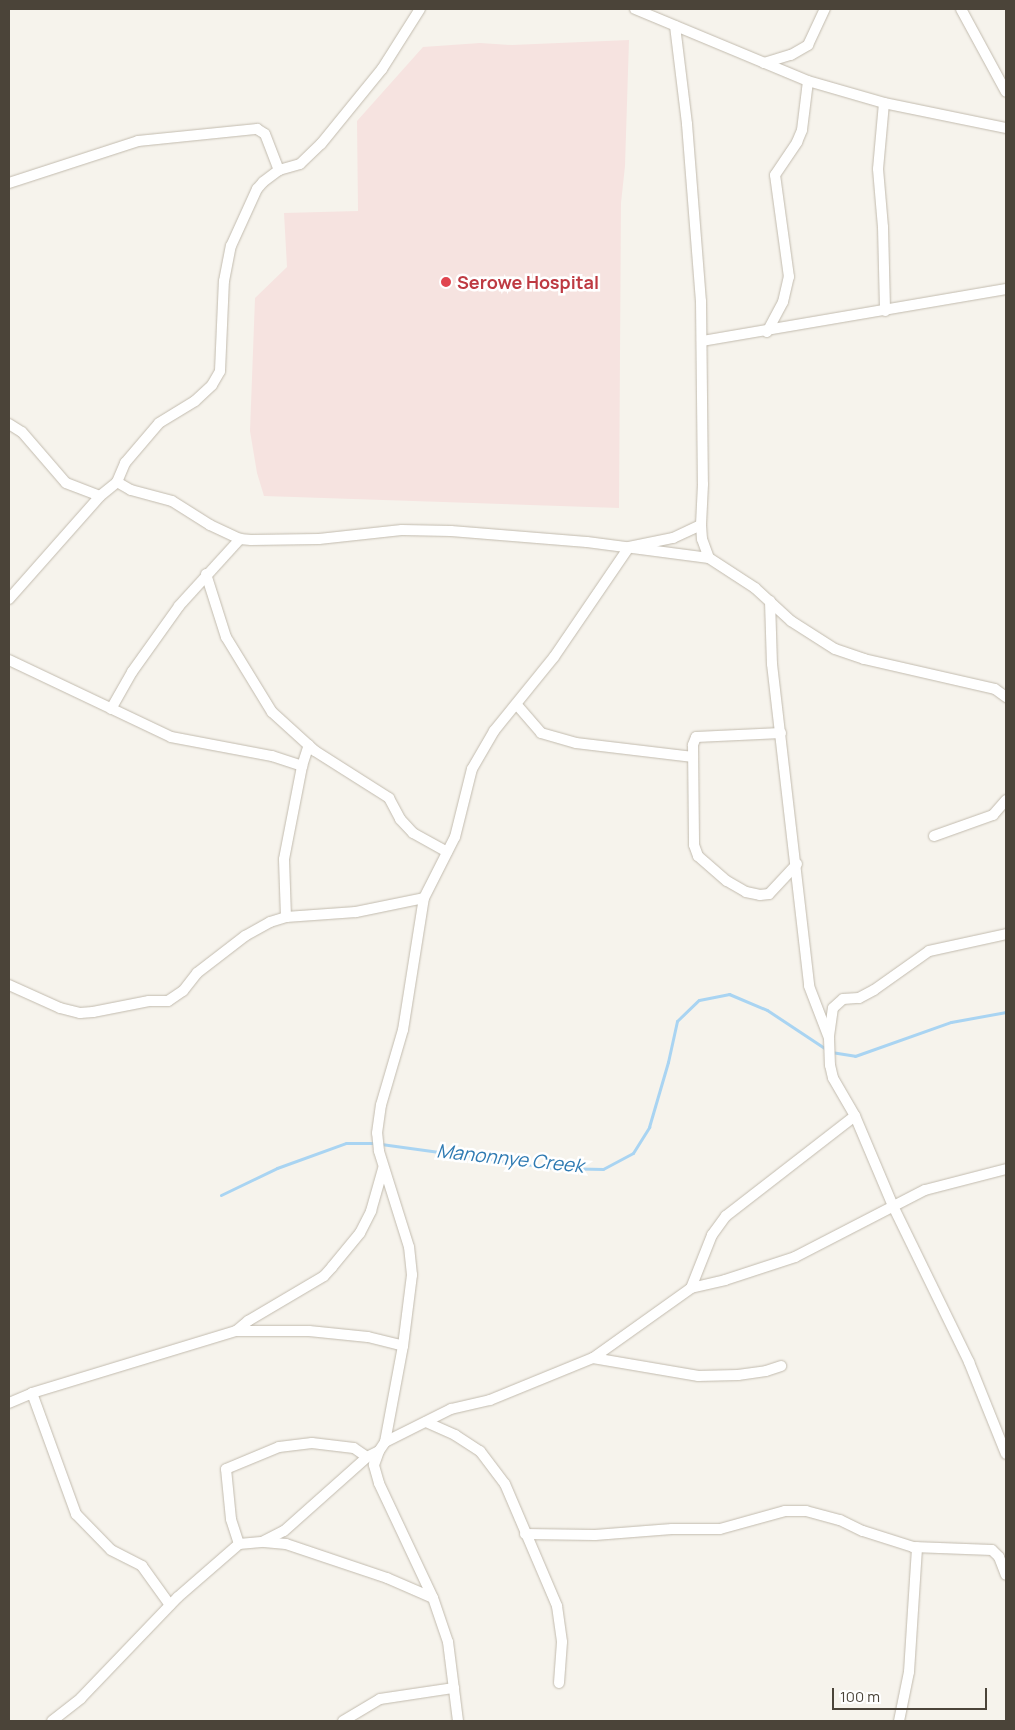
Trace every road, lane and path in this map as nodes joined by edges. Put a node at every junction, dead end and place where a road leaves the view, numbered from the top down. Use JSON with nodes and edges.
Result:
{"nodes":[{"id":1,"x":420,"y":9,"type":"edge"},
{"id":2,"x":635,"y":9,"type":"edge"},
{"id":3,"x":825,"y":9,"type":"edge"},
{"id":4,"x":961,"y":9,"type":"edge"},
{"id":5,"x":675,"y":26,"type":"junction"},
{"id":6,"x":764,"y":63,"type":"junction"},
{"id":7,"x":808,"y":81,"type":"junction"},
{"id":8,"x":1006,"y":92,"type":"edge"},
{"id":9,"x":884,"y":103,"type":"junction"},
{"id":10,"x":1006,"y":128,"type":"edge"},
{"id":11,"x":279,"y":170,"type":"junction"},
{"id":12,"x":9,"y":183,"type":"edge"},
{"id":13,"x":1006,"y":289,"type":"edge"},
{"id":14,"x":885,"y":311,"type":"junction"},
{"id":15,"x":767,"y":332,"type":"junction"},
{"id":16,"x":702,"y":341,"type":"junction"},
{"id":17,"x":9,"y":424,"type":"edge"},
{"id":18,"x":117,"y":482,"type":"junction"},
{"id":19,"x":100,"y":496,"type":"junction"},
{"id":20,"x":701,"y":525,"type":"junction"},
{"id":21,"x":240,"y":539,"type":"junction"},
{"id":22,"x":629,"y":547,"type":"junction"},
{"id":23,"x":709,"y":558,"type":"junction"},
{"id":24,"x":206,"y":574,"type":"junction"},
{"id":25,"x":9,"y":599,"type":"edge"},
{"id":26,"x":770,"y":600,"type":"junction"},
{"id":27,"x":9,"y":660,"type":"edge"},
{"id":28,"x":1006,"y":697,"type":"edge"},
{"id":29,"x":517,"y":705,"type":"junction"},
{"id":30,"x":111,"y":710,"type":"junction"},
{"id":31,"x":781,"y":733,"type":"junction"},
{"id":32,"x":309,"y":745,"type":"junction"},
{"id":33,"x":693,"y":757,"type":"junction"},
{"id":34,"x":302,"y":766,"type":"junction"},
{"id":35,"x":1006,"y":800,"type":"edge"},
{"id":36,"x":934,"y":836,"type":"dead end"},
{"id":37,"x":447,"y":852,"type":"junction"},
{"id":38,"x":797,"y":864,"type":"junction"},
{"id":39,"x":424,"y":898,"type":"junction"},
{"id":40,"x":286,"y":917,"type":"junction"},
{"id":41,"x":1006,"y":934,"type":"edge"},
{"id":42,"x":9,"y":985,"type":"edge"},
{"id":43,"x":829,"y":1038,"type":"junction"},
{"id":44,"x":855,"y":1116,"type":"junction"},
{"id":45,"x":383,"y":1169,"type":"junction"},
{"id":46,"x":1006,"y":1169,"type":"edge"},
{"id":47,"x":893,"y":1206,"type":"junction"},
{"id":48,"x":691,"y":1288,"type":"junction"},
{"id":49,"x":236,"y":1331,"type":"junction"},
{"id":50,"x":402,"y":1346,"type":"junction"},
{"id":51,"x":593,"y":1358,"type":"junction"},
{"id":52,"x":781,"y":1366,"type":"dead end"},
{"id":53,"x":32,"y":1393,"type":"junction"},
{"id":54,"x":9,"y":1403,"type":"edge"},
{"id":55,"x":426,"y":1422,"type":"junction"},
{"id":56,"x":385,"y":1442,"type":"junction"},
{"id":57,"x":379,"y":1451,"type":"junction"},
{"id":58,"x":1006,"y":1454,"type":"edge"},
{"id":59,"x":367,"y":1457,"type":"junction"},
{"id":60,"x":525,"y":1534,"type":"junction"},
{"id":61,"x":264,"y":1542,"type":"junction"},
{"id":62,"x":239,"y":1544,"type":"junction"},
{"id":63,"x":916,"y":1547,"type":"junction"},
{"id":64,"x":1006,"y":1575,"type":"edge"},
{"id":65,"x":433,"y":1598,"type":"junction"},
{"id":66,"x":170,"y":1605,"type":"junction"},
{"id":67,"x":559,"y":1683,"type":"dead end"},
{"id":68,"x":454,"y":1688,"type":"junction"},
{"id":69,"x":52,"y":1721,"type":"edge"},
{"id":70,"x":343,"y":1721,"type":"edge"},
{"id":71,"x":458,"y":1721,"type":"edge"},
{"id":72,"x":899,"y":1721,"type":"edge"}],
"edges":[{"from":1,"to":11,"type":"street"},
{"from":2,"to":5,"type":"street"},
{"from":3,"to":6,"type":"street"},
{"from":4,"to":8,"type":"street"},
{"from":5,"to":6,"type":"street"},
{"from":5,"to":16,"type":"street"},
{"from":6,"to":7,"type":"street"},
{"from":7,"to":9,"type":"street"},
{"from":7,"to":15,"type":"street"},
{"from":9,"to":10,"type":"street"},
{"from":9,"to":14,"type":"street"},
{"from":11,"to":12,"type":"street"},
{"from":11,"to":18,"type":"street"},
{"from":13,"to":14,"type":"street"},
{"from":14,"to":15,"type":"street"},
{"from":15,"to":16,"type":"street"},
{"from":16,"to":20,"type":"street"},
{"from":17,"to":19,"type":"street"},
{"from":18,"to":19,"type":"street"},
{"from":18,"to":21,"type":"street"},
{"from":19,"to":25,"type":"street"},
{"from":20,"to":22,"type":"street"},
{"from":20,"to":23,"type":"street"},
{"from":21,"to":22,"type":"street"},
{"from":21,"to":24,"type":"street"},
{"from":22,"to":23,"type":"street"},
{"from":22,"to":29,"type":"street"},
{"from":23,"to":26,"type":"street"},
{"from":24,"to":30,"type":"street"},
{"from":24,"to":32,"type":"street"},
{"from":26,"to":28,"type":"street"},
{"from":26,"to":31,"type":"street"},
{"from":27,"to":30,"type":"street"},
{"from":29,"to":33,"type":"street"},
{"from":29,"to":37,"type":"street"},
{"from":30,"to":34,"type":"street"},
{"from":31,"to":33,"type":"street"},
{"from":31,"to":38,"type":"street"},
{"from":32,"to":34,"type":"street"},
{"from":32,"to":37,"type":"street"},
{"from":33,"to":38,"type":"street"},
{"from":34,"to":40,"type":"street"},
{"from":35,"to":36,"type":"street"},
{"from":37,"to":39,"type":"street"},
{"from":38,"to":43,"type":"street"},
{"from":39,"to":40,"type":"street"},
{"from":39,"to":45,"type":"street"},
{"from":40,"to":42,"type":"street"},
{"from":41,"to":43,"type":"street"},
{"from":43,"to":44,"type":"street"},
{"from":44,"to":47,"type":"street"},
{"from":44,"to":48,"type":"street"},
{"from":45,"to":49,"type":"street"},
{"from":45,"to":50,"type":"street"},
{"from":46,"to":47,"type":"street"},
{"from":47,"to":48,"type":"street"},
{"from":47,"to":58,"type":"street"},
{"from":48,"to":51,"type":"street"},
{"from":49,"to":50,"type":"street"},
{"from":49,"to":53,"type":"street"},
{"from":50,"to":56,"type":"street"},
{"from":51,"to":52,"type":"street"},
{"from":51,"to":55,"type":"street"},
{"from":53,"to":54,"type":"street"},
{"from":53,"to":66,"type":"street"},
{"from":55,"to":56,"type":"street"},
{"from":55,"to":60,"type":"street"},
{"from":56,"to":57,"type":"street"},
{"from":57,"to":59,"type":"street"},
{"from":57,"to":65,"type":"street"},
{"from":59,"to":61,"type":"street"},
{"from":59,"to":62,"type":"street"},
{"from":60,"to":63,"type":"street"},
{"from":60,"to":67,"type":"street"},
{"from":61,"to":62,"type":"street"},
{"from":61,"to":65,"type":"street"},
{"from":62,"to":66,"type":"street"},
{"from":63,"to":64,"type":"street"},
{"from":63,"to":72,"type":"street"},
{"from":65,"to":68,"type":"street"},
{"from":66,"to":69,"type":"street"},
{"from":68,"to":70,"type":"street"},
{"from":68,"to":71,"type":"street"}]}
